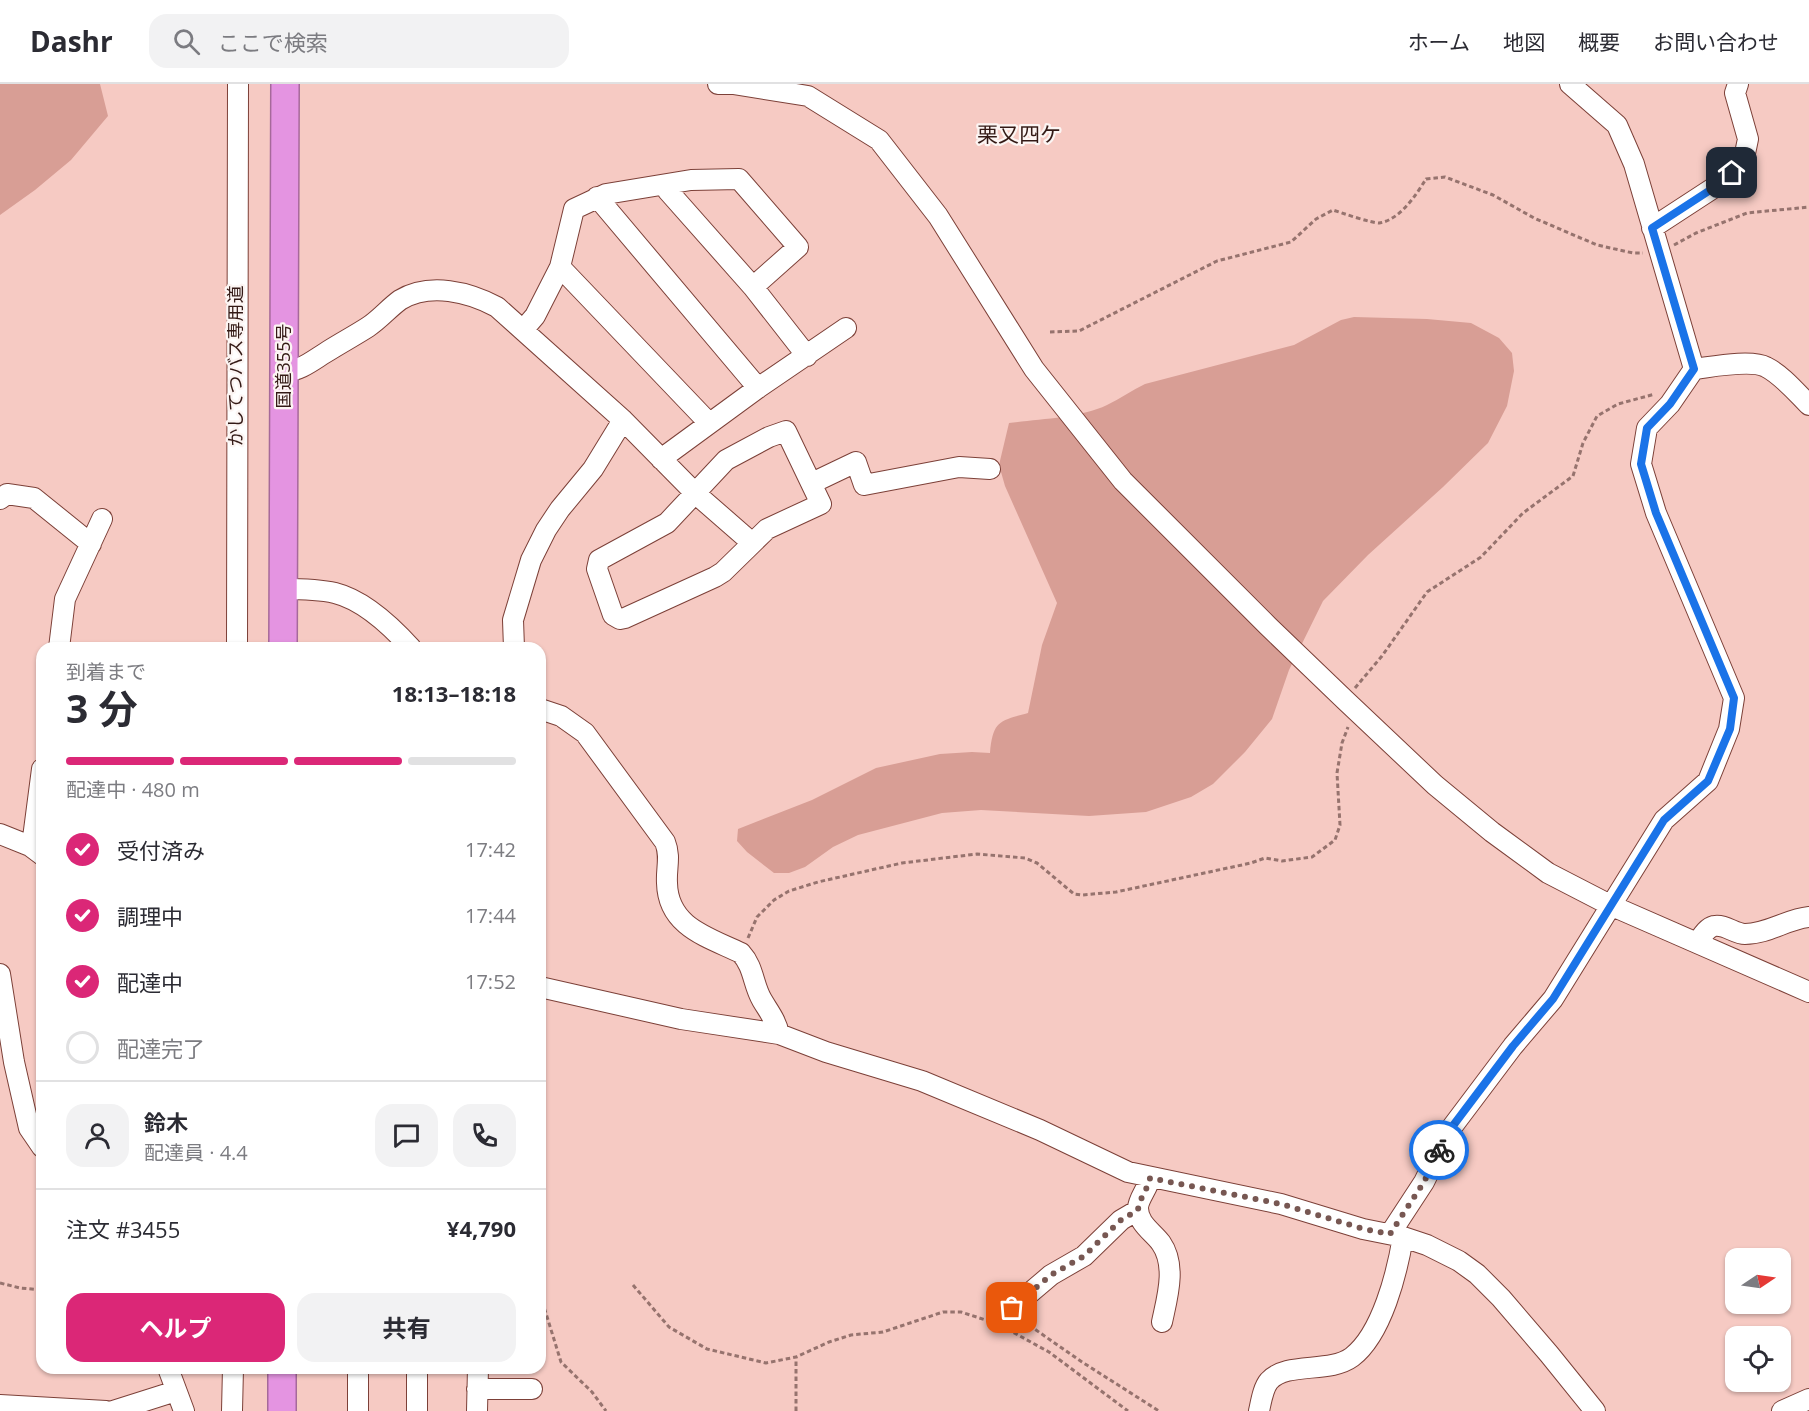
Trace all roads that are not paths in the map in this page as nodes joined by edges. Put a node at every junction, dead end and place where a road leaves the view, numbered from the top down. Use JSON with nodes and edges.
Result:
{"nodes":[{"id":1,"x":238,"y":84,"type":"edge"},
{"id":2,"x":285,"y":84,"type":"edge"},
{"id":3,"x":718,"y":84,"type":"edge"},
{"id":4,"x":1570,"y":84,"type":"edge"},
{"id":5,"x":1738,"y":84,"type":"edge"},
{"id":6,"x":665,"y":185,"type":"junction"},
{"id":7,"x":597,"y":196,"type":"junction"},
{"id":8,"x":1652,"y":228,"type":"junction"},
{"id":9,"x":560,"y":267,"type":"junction"},
{"id":10,"x":753,"y":287,"type":"junction"},
{"id":11,"x":846,"y":328,"type":"dead end"},
{"id":12,"x":523,"y":330,"type":"junction"},
{"id":13,"x":807,"y":356,"type":"junction"},
{"id":14,"x":1694,"y":369,"type":"junction"},
{"id":15,"x":284,"y":372,"type":"junction"},
{"id":16,"x":758,"y":388,"type":"junction"},
{"id":17,"x":1809,"y":405,"type":"edge"},
{"id":18,"x":623,"y":420,"type":"junction"},
{"id":19,"x":709,"y":423,"type":"junction"},
{"id":20,"x":661,"y":459,"type":"junction"},
{"id":21,"x":990,"y":469,"type":"dead end"},
{"id":22,"x":812,"y":483,"type":"junction"},
{"id":23,"x":696,"y":494,"type":"junction"},
{"id":24,"x":0,"y":499,"type":"edge"},
{"id":25,"x":102,"y":519,"type":"dead end"},
{"id":26,"x":751,"y":542,"type":"junction"},
{"id":27,"x":91,"y":544,"type":"junction"},
{"id":28,"x":283,"y":589,"type":"junction"},
{"id":29,"x":59,"y":642,"type":"edge"},
{"id":30,"x":237,"y":642,"type":"edge"},
{"id":31,"x":283,"y":642,"type":"edge"},
{"id":32,"x":405,"y":642,"type":"edge"},
{"id":33,"x":514,"y":642,"type":"edge"},
{"id":34,"x":546,"y":711,"type":"edge"},
{"id":35,"x":36,"y":815,"type":"edge"},
{"id":36,"x":0,"y":834,"type":"edge"},
{"id":37,"x":36,"y":851,"type":"edge"},
{"id":38,"x":1610,"y":905,"type":"junction"},
{"id":39,"x":1809,"y":917,"type":"edge"},
{"id":40,"x":1697,"y":943,"type":"junction"},
{"id":41,"x":0,"y":974,"type":"edge"},
{"id":42,"x":546,"y":988,"type":"edge"},
{"id":43,"x":1809,"y":992,"type":"edge"},
{"id":44,"x":779,"y":1034,"type":"junction"},
{"id":45,"x":36,"y":1138,"type":"edge"},
{"id":46,"x":1150,"y":1178,"type":"junction"},
{"id":47,"x":1138,"y":1210,"type":"junction"},
{"id":48,"x":1397,"y":1235,"type":"junction"},
{"id":49,"x":1012,"y":1308,"type":"road end"},
{"id":50,"x":1162,"y":1322,"type":"dead end"},
{"id":51,"x":170,"y":1374,"type":"edge"},
{"id":52,"x":233,"y":1374,"type":"edge"},
{"id":53,"x":282,"y":1374,"type":"edge"},
{"id":54,"x":358,"y":1374,"type":"edge"},
{"id":55,"x":417,"y":1374,"type":"edge"},
{"id":56,"x":477,"y":1374,"type":"edge"},
{"id":57,"x":477,"y":1389,"type":"junction"},
{"id":58,"x":532,"y":1389,"type":"dead end"},
{"id":59,"x":176,"y":1391,"type":"junction"},
{"id":60,"x":1809,"y":1399,"type":"edge"},
{"id":61,"x":0,"y":1405,"type":"edge"},
{"id":62,"x":106,"y":1411,"type":"edge"},
{"id":63,"x":113,"y":1411,"type":"edge"},
{"id":64,"x":184,"y":1411,"type":"edge"},
{"id":65,"x":232,"y":1411,"type":"edge"},
{"id":66,"x":282,"y":1411,"type":"edge"},
{"id":67,"x":358,"y":1411,"type":"edge"},
{"id":68,"x":417,"y":1411,"type":"edge"},
{"id":69,"x":477,"y":1411,"type":"edge"},
{"id":70,"x":1259,"y":1411,"type":"edge"},
{"id":71,"x":1595,"y":1411,"type":"edge"},
{"id":72,"x":1782,"y":1411,"type":"edge"}],
"edges":[{"from":1,"to":30,"type":"street","name":"かしてつバス専用道"},
{"from":2,"to":15,"type":"highway","name":"国道355号"},
{"from":3,"to":38,"type":"street"},
{"from":4,"to":8,"type":"street"},
{"from":5,"to":8,"type":"street"},
{"from":6,"to":7,"type":"street"},
{"from":6,"to":10,"type":"street"},
{"from":6,"to":10,"type":"street"},
{"from":7,"to":9,"type":"street"},
{"from":7,"to":16,"type":"street"},
{"from":8,"to":14,"type":"street"},
{"from":9,"to":12,"type":"street"},
{"from":9,"to":19,"type":"street"},
{"from":10,"to":13,"type":"street"},
{"from":11,"to":13,"type":"street"},
{"from":12,"to":15,"type":"street"},
{"from":12,"to":18,"type":"street"},
{"from":13,"to":16,"type":"street"},
{"from":14,"to":17,"type":"street"},
{"from":14,"to":38,"type":"street"},
{"from":15,"to":28,"type":"highway","name":"国道355号"},
{"from":16,"to":19,"type":"street"},
{"from":18,"to":20,"type":"street"},
{"from":18,"to":33,"type":"street"},
{"from":19,"to":20,"type":"street"},
{"from":20,"to":23,"type":"street"},
{"from":21,"to":22,"type":"street"},
{"from":22,"to":23,"type":"street"},
{"from":22,"to":26,"type":"street"},
{"from":23,"to":26,"type":"street"},
{"from":23,"to":26,"type":"street"},
{"from":24,"to":27,"type":"street"},
{"from":25,"to":27,"type":"street"},
{"from":27,"to":29,"type":"street"},
{"from":28,"to":31,"type":"highway","name":"国道355号"},
{"from":28,"to":32,"type":"street"},
{"from":34,"to":44,"type":"street"},
{"from":35,"to":37,"type":"street"},
{"from":36,"to":37,"type":"street"},
{"from":38,"to":40,"type":"street"},
{"from":38,"to":48,"type":"street"},
{"from":39,"to":40,"type":"street"},
{"from":40,"to":43,"type":"street"},
{"from":41,"to":45,"type":"street"},
{"from":42,"to":44,"type":"street"},
{"from":44,"to":46,"type":"street"},
{"from":46,"to":47,"type":"street"},
{"from":46,"to":48,"type":"street"},
{"from":47,"to":49,"type":"street"},
{"from":47,"to":50,"type":"street"},
{"from":48,"to":70,"type":"street"},
{"from":48,"to":71,"type":"street"},
{"from":51,"to":59,"type":"street"},
{"from":52,"to":65,"type":"street"},
{"from":53,"to":66,"type":"highway"},
{"from":54,"to":67,"type":"street"},
{"from":55,"to":68,"type":"street"},
{"from":56,"to":57,"type":"street"},
{"from":57,"to":58,"type":"street"},
{"from":57,"to":69,"type":"street"},
{"from":59,"to":63,"type":"street"},
{"from":59,"to":64,"type":"street"},
{"from":60,"to":72,"type":"street"},
{"from":61,"to":62,"type":"street"}]}
